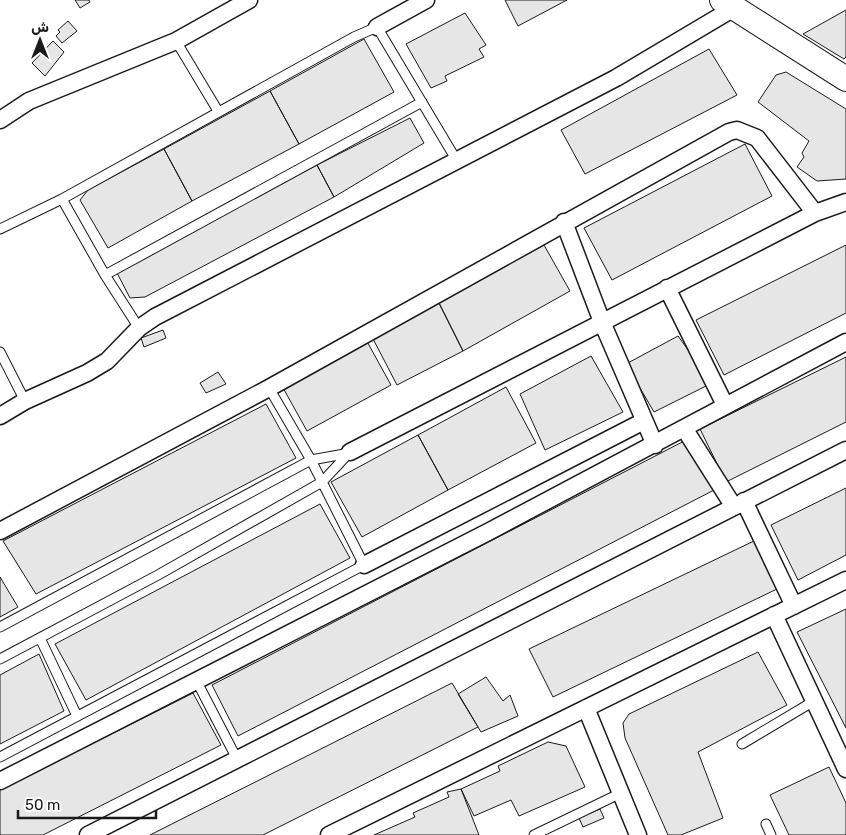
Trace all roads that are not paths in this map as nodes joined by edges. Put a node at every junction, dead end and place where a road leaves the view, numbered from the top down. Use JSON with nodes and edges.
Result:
{"nodes":[{"id":1,"x":249,"y":0,"type":"edge"},
{"id":2,"x":426,"y":0,"type":"edge"},
{"id":3,"x":728,"y":4,"type":"edge"},
{"id":4,"x":376,"y":27,"type":"junction"},
{"id":5,"x":176,"y":41,"type":"junction"},
{"id":6,"x":846,"y":79,"type":"edge"},
{"id":7,"x":422,"y":102,"type":"junction"},
{"id":8,"x":218,"y":111,"type":"junction"},
{"id":9,"x":0,"y":120,"type":"edge"},
{"id":10,"x":457,"y":161,"type":"junction"},
{"id":11,"x":62,"y":199,"type":"junction"},
{"id":12,"x":846,"y":202,"type":"edge"},
{"id":13,"x":815,"y":213,"type":"junction"},
{"id":14,"x":564,"y":222,"type":"junction"},
{"id":15,"x":0,"y":229,"type":"edge"},
{"id":16,"x":105,"y":275,"type":"junction"},
{"id":17,"x":667,"y":288,"type":"junction"},
{"id":18,"x":602,"y":322,"type":"junction"},
{"id":19,"x":139,"y":328,"type":"junction"},
{"id":20,"x":846,"y":342,"type":"edge"},
{"id":21,"x":0,"y":352,"type":"edge"},
{"id":22,"x":270,"y":388,"type":"junction"},
{"id":23,"x":25,"y":401,"type":"junction"},
{"id":24,"x":725,"y":405,"type":"junction"},
{"id":25,"x":0,"y":416,"type":"edge"},
{"id":26,"x":644,"y":420,"type":"junction"},
{"id":27,"x":684,"y":428,"type":"junction"},
{"id":28,"x":654,"y":445,"type":"junction"},
{"id":29,"x":846,"y":450,"type":"edge"},
{"id":30,"x":350,"y":452,"type":"junction"},
{"id":31,"x":310,"y":460,"type":"junction"},
{"id":32,"x":322,"y":482,"type":"junction"},
{"id":33,"x":739,"y":504,"type":"junction"},
{"id":34,"x":0,"y":531,"type":"edge"},
{"id":35,"x":364,"y":565,"type":"junction"},
{"id":36,"x":846,"y":580,"type":"edge"},
{"id":37,"x":794,"y":606,"type":"junction"},
{"id":38,"x":774,"y":615,"type":"junction"},
{"id":39,"x":0,"y":627,"type":"edge"},
{"id":40,"x":40,"y":638,"type":"junction"},
{"id":41,"x":0,"y":658,"type":"edge"},
{"id":42,"x":196,"y":680,"type":"junction"},
{"id":43,"x":814,"y":701,"type":"junction"},
{"id":44,"x":586,"y":708,"type":"junction"},
{"id":45,"x":77,"y":716,"type":"junction"},
{"id":46,"x":742,"y":744,"type":"dead end"},
{"id":47,"x":0,"y":757,"type":"edge"},
{"id":48,"x":237,"y":759,"type":"junction"},
{"id":49,"x":846,"y":769,"type":"edge"},
{"id":50,"x":0,"y":781,"type":"edge"},
{"id":51,"x":621,"y":793,"type":"junction"},
{"id":52,"x":766,"y":824,"type":"dead end"},
{"id":53,"x":88,"y":835,"type":"edge"},
{"id":54,"x":329,"y":835,"type":"edge"},
{"id":55,"x":534,"y":835,"type":"edge"},
{"id":56,"x":638,"y":835,"type":"edge"},
{"id":57,"x":771,"y":835,"type":"edge"}],
"edges":[{"from":1,"to":5,"type":"street"},
{"from":2,"to":4,"type":"street"},
{"from":3,"to":6,"type":"street"},
{"from":3,"to":10,"type":"street"},
{"from":4,"to":7,"type":"lane"},
{"from":4,"to":8,"type":"lane"},
{"from":5,"to":8,"type":"lane"},
{"from":5,"to":9,"type":"street"},
{"from":7,"to":10,"type":"lane"},
{"from":7,"to":16,"type":"lane"},
{"from":8,"to":11,"type":"lane"},
{"from":10,"to":19,"type":"street"},
{"from":11,"to":15,"type":"lane"},
{"from":11,"to":16,"type":"lane"},
{"from":12,"to":13,"type":"street"},
{"from":13,"to":14,"type":"street"},
{"from":13,"to":17,"type":"street"},
{"from":14,"to":18,"type":"street"},
{"from":14,"to":22,"type":"street"},
{"from":16,"to":19,"type":"lane"},
{"from":17,"to":18,"type":"street"},
{"from":17,"to":24,"type":"street"},
{"from":18,"to":26,"type":"street"},
{"from":18,"to":30,"type":"street"},
{"from":19,"to":23,"type":"street"},
{"from":20,"to":24,"type":"street"},
{"from":21,"to":23,"type":"lane"},
{"from":22,"to":31,"type":"lane"},
{"from":22,"to":34,"type":"street"},
{"from":23,"to":25,"type":"street"},
{"from":24,"to":27,"type":"street"},
{"from":26,"to":28,"type":"street"},
{"from":26,"to":35,"type":"street"},
{"from":27,"to":28,"type":"street"},
{"from":27,"to":33,"type":"street"},
{"from":28,"to":42,"type":"street"},
{"from":29,"to":33,"type":"street"},
{"from":30,"to":31,"type":"lane"},
{"from":30,"to":32,"type":"lane"},
{"from":31,"to":32,"type":"lane"},
{"from":31,"to":39,"type":"lane"},
{"from":32,"to":35,"type":"lane"},
{"from":32,"to":40,"type":"lane"},
{"from":33,"to":37,"type":"street"},
{"from":33,"to":48,"type":"street"},
{"from":35,"to":45,"type":"lane"},
{"from":36,"to":37,"type":"street"},
{"from":37,"to":38,"type":"street"},
{"from":38,"to":43,"type":"street"},
{"from":38,"to":44,"type":"street"},
{"from":40,"to":41,"type":"lane"},
{"from":40,"to":45,"type":"lane"},
{"from":42,"to":48,"type":"lane"},
{"from":42,"to":50,"type":"street"},
{"from":43,"to":46,"type":"lane"},
{"from":43,"to":49,"type":"street"},
{"from":44,"to":51,"type":"street"},
{"from":44,"to":54,"type":"street"},
{"from":45,"to":47,"type":"lane"},
{"from":48,"to":53,"type":"street"},
{"from":51,"to":55,"type":"lane"},
{"from":51,"to":56,"type":"street"},
{"from":52,"to":57,"type":"lane"}]}
